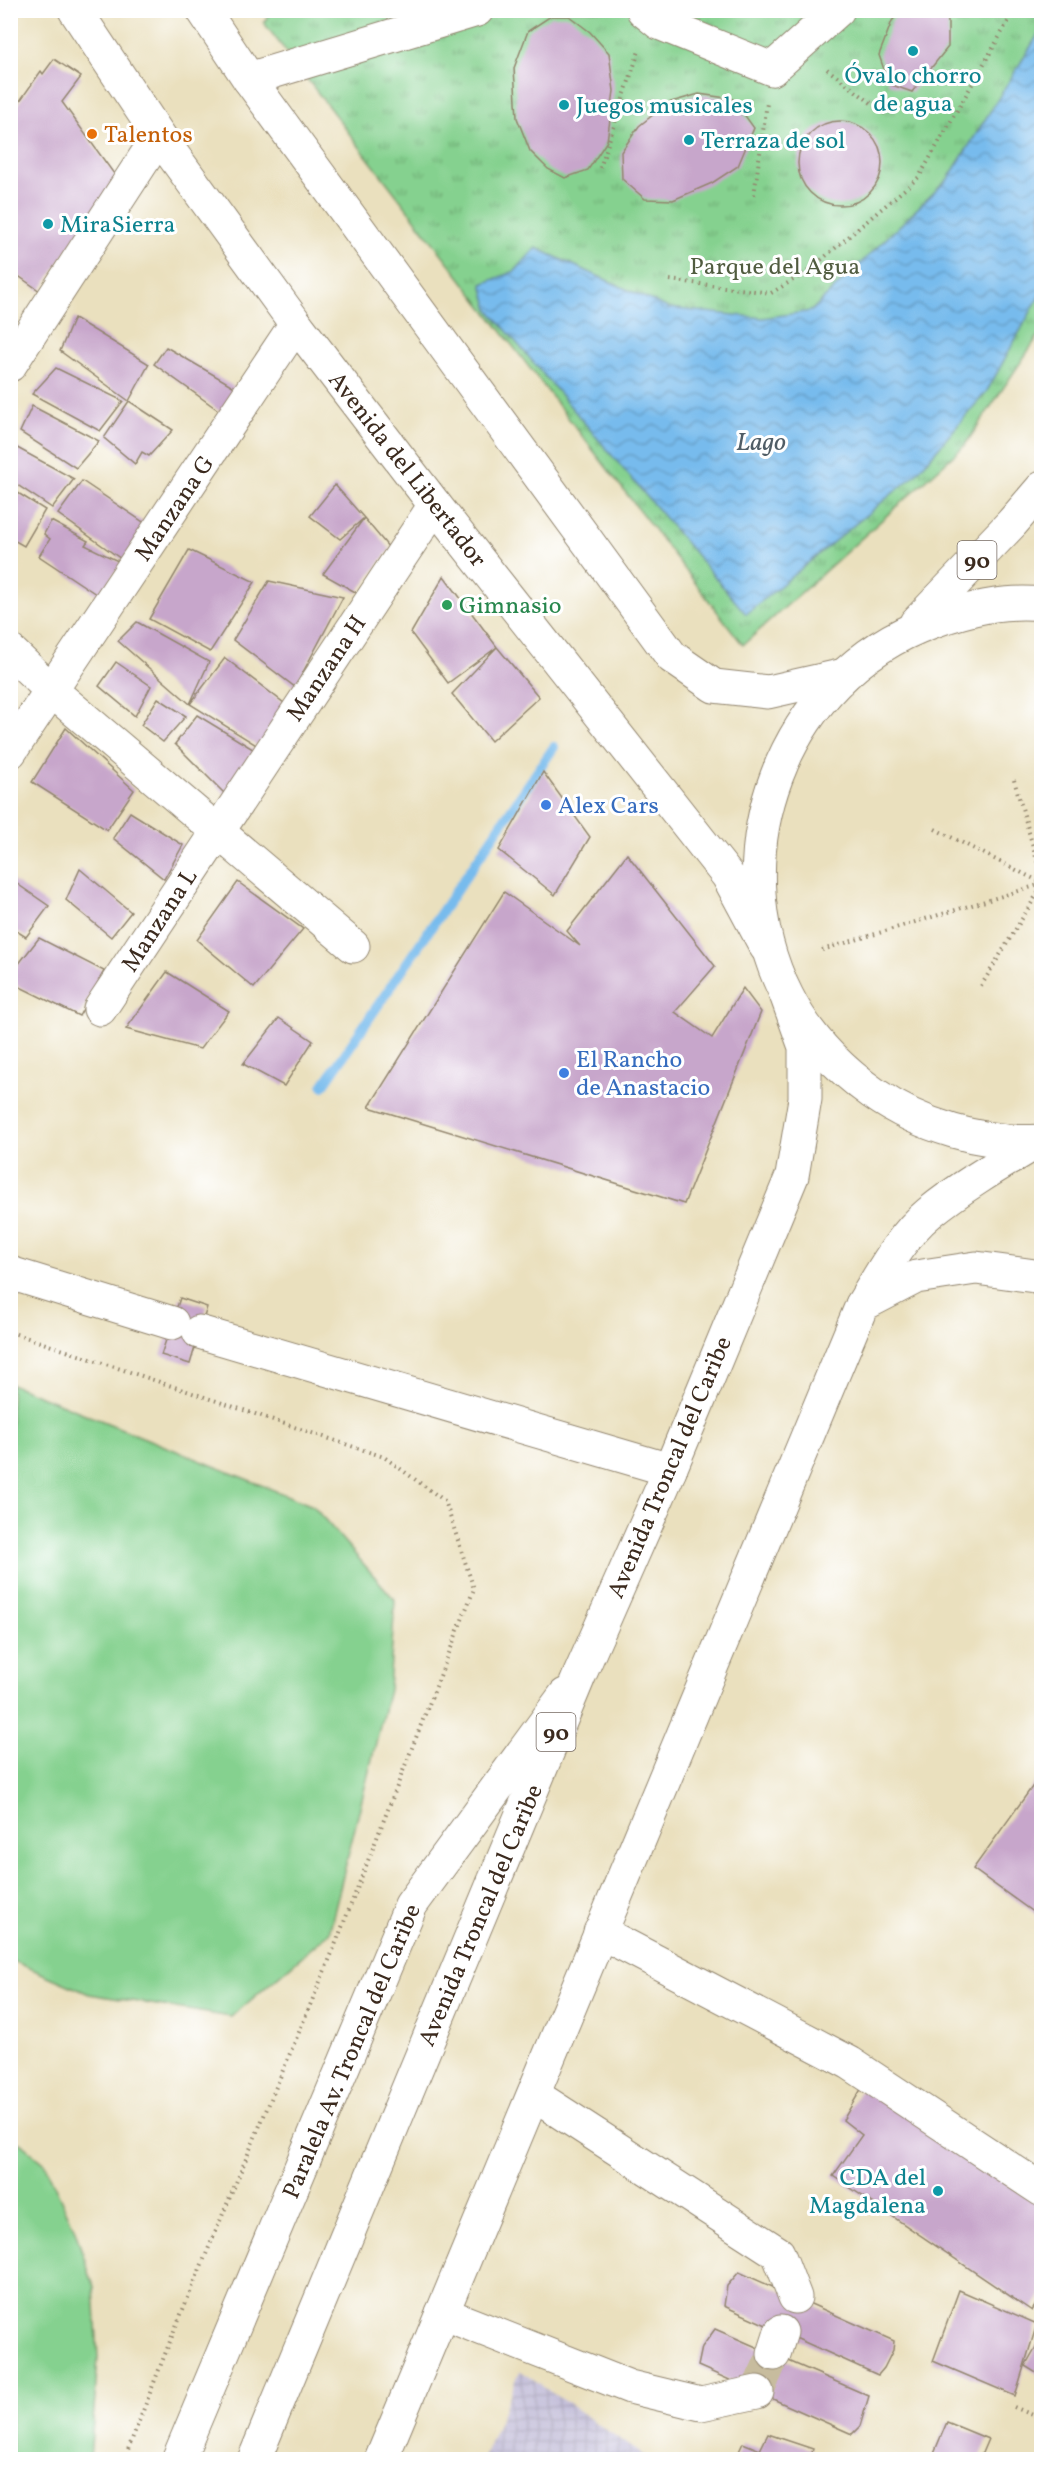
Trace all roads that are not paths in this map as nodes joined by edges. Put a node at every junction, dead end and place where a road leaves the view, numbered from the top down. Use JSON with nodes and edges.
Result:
{"nodes":[{"id":1,"x":75,"y":10,"type":"edge"},
{"id":2,"x":202,"y":10,"type":"edge"},
{"id":3,"x":477,"y":10,"type":"edge"},
{"id":4,"x":838,"y":10,"type":"edge"},
{"id":5,"x":647,"y":13,"type":"edge"},
{"id":6,"x":249,"y":79,"type":"junction"},
{"id":7,"x":159,"y":136,"type":"junction"},
{"id":8,"x":296,"y":324,"type":"junction"},
{"id":9,"x":10,"y":365,"type":"edge"},
{"id":10,"x":1041,"y":488,"type":"edge"},
{"id":11,"x":435,"y":505,"type":"junction"},
{"id":12,"x":1041,"y":604,"type":"edge"},
{"id":13,"x":910,"y":629,"type":"junction"},
{"id":14,"x":10,"y":651,"type":"edge"},
{"id":15,"x":844,"y":675,"type":"junction"},
{"id":16,"x":52,"y":691,"type":"junction"},
{"id":17,"x":10,"y":752,"type":"edge"},
{"id":18,"x":218,"y":831,"type":"junction"},
{"id":19,"x":353,"y":946,"type":"dead end"},
{"id":20,"x":769,"y":951,"type":"junction"},
{"id":21,"x":787,"y":997,"type":"junction"},
{"id":22,"x":100,"y":1009,"type":"dead end"},
{"id":23,"x":1039,"y":1141,"type":"edge"},
{"id":24,"x":10,"y":1273,"type":"edge"},
{"id":25,"x":1041,"y":1280,"type":"edge"},
{"id":26,"x":862,"y":1305,"type":"junction"},
{"id":27,"x":670,"y":1470,"type":"junction"},
{"id":28,"x":580,"y":1674,"type":"junction"},
{"id":29,"x":600,"y":1932,"type":"junction"},
{"id":30,"x":534,"y":2095,"type":"junction"},
{"id":31,"x":1041,"y":2190,"type":"edge"},
{"id":32,"x":795,"y":2297,"type":"dead end"},
{"id":33,"x":442,"y":2313,"type":"junction"},
{"id":34,"x":757,"y":2392,"type":"dead end"},
{"id":35,"x":178,"y":2460,"type":"edge"},
{"id":36,"x":254,"y":2460,"type":"edge"},
{"id":37,"x":381,"y":2460,"type":"edge"}],
"edges":[{"from":1,"to":7,"type":"main road","name":"Avenida del Libertador"},
{"from":2,"to":6,"type":"main road"},
{"from":3,"to":6,"type":"main road"},
{"from":4,"to":5,"type":"main road"},
{"from":6,"to":15,"type":"main road"},
{"from":7,"to":8,"type":"main road","name":"Avenida del Libertador"},
{"from":7,"to":9,"type":"main road"},
{"from":8,"to":11,"type":"main road","name":"Avenida del Libertador"},
{"from":8,"to":16,"type":"main road","name":"Manzana G"},
{"from":10,"to":13,"type":"main road","number":"90"},
{"from":11,"to":18,"type":"main road","name":"Manzana H"},
{"from":11,"to":20,"type":"main road","name":"Avenida del Libertador"},
{"from":12,"to":13,"type":"main road"},
{"from":13,"to":15,"type":"main road"},
{"from":14,"to":16,"type":"main road"},
{"from":15,"to":20,"type":"main road"},
{"from":16,"to":17,"type":"main road","name":"Manzana G"},
{"from":16,"to":18,"type":"main road"},
{"from":18,"to":19,"type":"main road"},
{"from":18,"to":22,"type":"main road","name":"Manzana L"},
{"from":20,"to":21,"type":"main road"},
{"from":21,"to":23,"type":"main road"},
{"from":21,"to":27,"type":"main road","name":"Avenida Troncal del Caribe","number":"90"},
{"from":23,"to":26,"type":"main road"},
{"from":24,"to":27,"type":"main road"},
{"from":25,"to":26,"type":"main road"},
{"from":26,"to":29,"type":"main road"},
{"from":27,"to":28,"type":"main road","name":"Avenida Troncal del Caribe","number":"90"},
{"from":28,"to":35,"type":"main road","name":"Paralela Av. Troncal del Caribe"},
{"from":28,"to":36,"type":"main road","name":"Avenida Troncal del Caribe","number":"90"},
{"from":29,"to":30,"type":"main road"},
{"from":29,"to":31,"type":"main road"},
{"from":30,"to":32,"type":"main road"},
{"from":30,"to":33,"type":"main road"},
{"from":33,"to":34,"type":"main road"},
{"from":33,"to":37,"type":"main road"}]}
